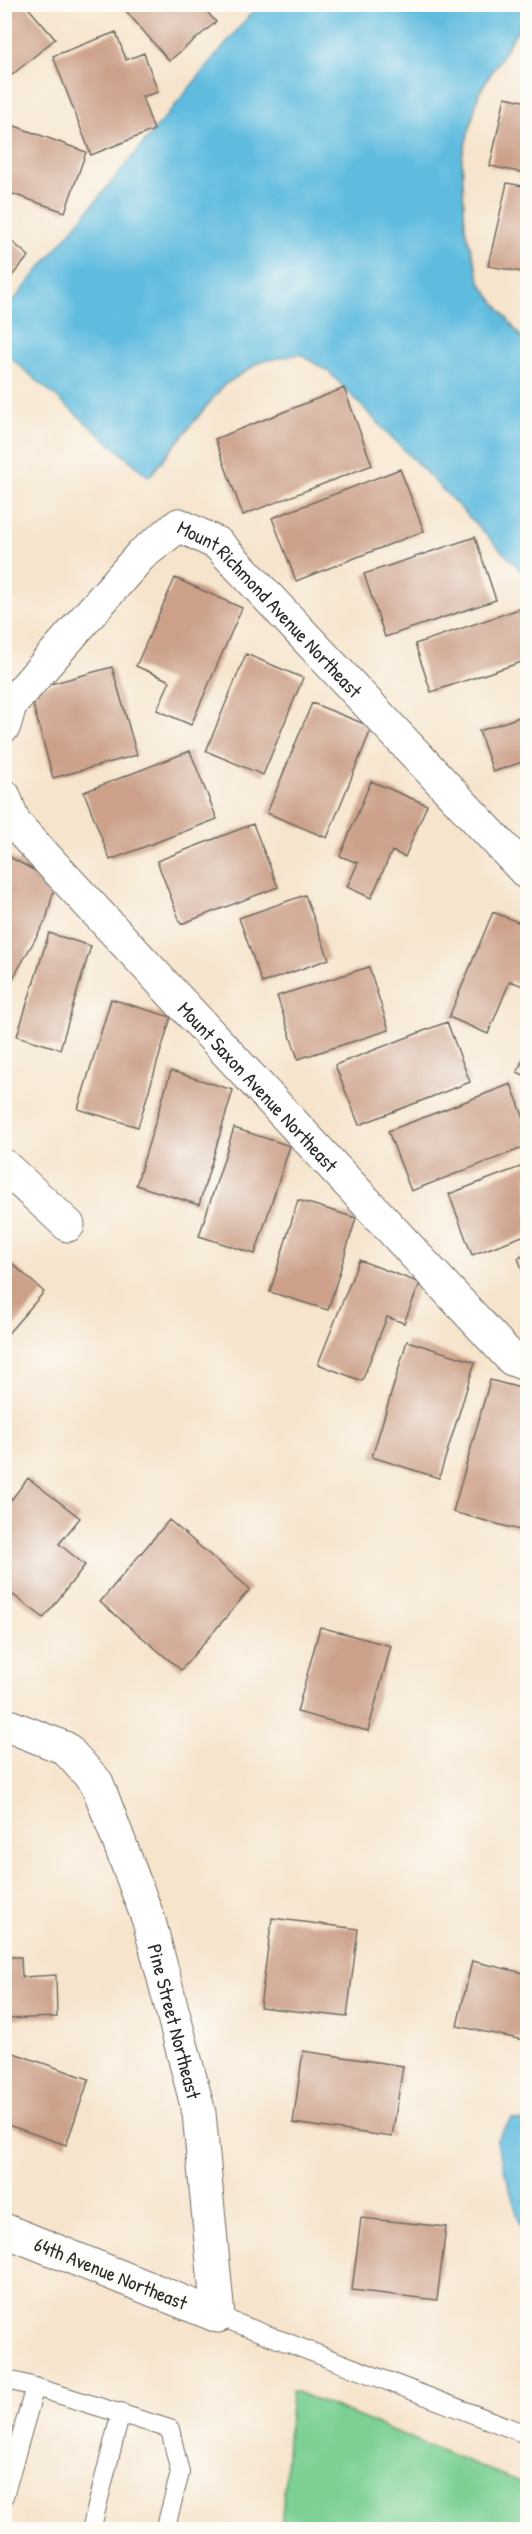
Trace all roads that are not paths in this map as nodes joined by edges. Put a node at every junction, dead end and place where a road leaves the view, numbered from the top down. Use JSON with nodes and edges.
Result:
{"nodes":[{"id":1,"x":6,"y":710,"type":"edge"},
{"id":2,"x":4,"y":796,"type":"edge"},
{"id":3,"x":528,"y":874,"type":"edge"},
{"id":4,"x":4,"y":1166,"type":"edge"},
{"id":5,"x":68,"y":1225,"type":"dead end"},
{"id":6,"x":528,"y":1365,"type":"edge"},
{"id":7,"x":4,"y":1724,"type":"edge"},
{"id":8,"x":4,"y":2230,"type":"edge"},
{"id":9,"x":218,"y":2316,"type":"junction"},
{"id":10,"x":4,"y":2379,"type":"edge"},
{"id":11,"x":35,"y":2386,"type":"junction"},
{"id":12,"x":121,"y":2412,"type":"junction"},
{"id":13,"x":528,"y":2435,"type":"edge"},
{"id":14,"x":4,"y":2496,"type":"edge"},
{"id":15,"x":91,"y":2529,"type":"edge"},
{"id":16,"x":165,"y":2529,"type":"edge"}],
"edges":[{"from":1,"to":3,"type":"street","name":"Mount Richmond Avenue Northeast"},
{"from":2,"to":6,"type":"street","name":"Mount Saxon Avenue Northeast"},
{"from":4,"to":5,"type":"street"},
{"from":7,"to":9,"type":"street","name":"Pine Street Northeast"},
{"from":8,"to":9,"type":"street","name":"64th Avenue Northeast"},
{"from":9,"to":13,"type":"lane"},
{"from":10,"to":11,"type":"lane"},
{"from":11,"to":12,"type":"lane"},
{"from":11,"to":14,"type":"lane"},
{"from":12,"to":15,"type":"lane"},
{"from":12,"to":16,"type":"lane"}]}
